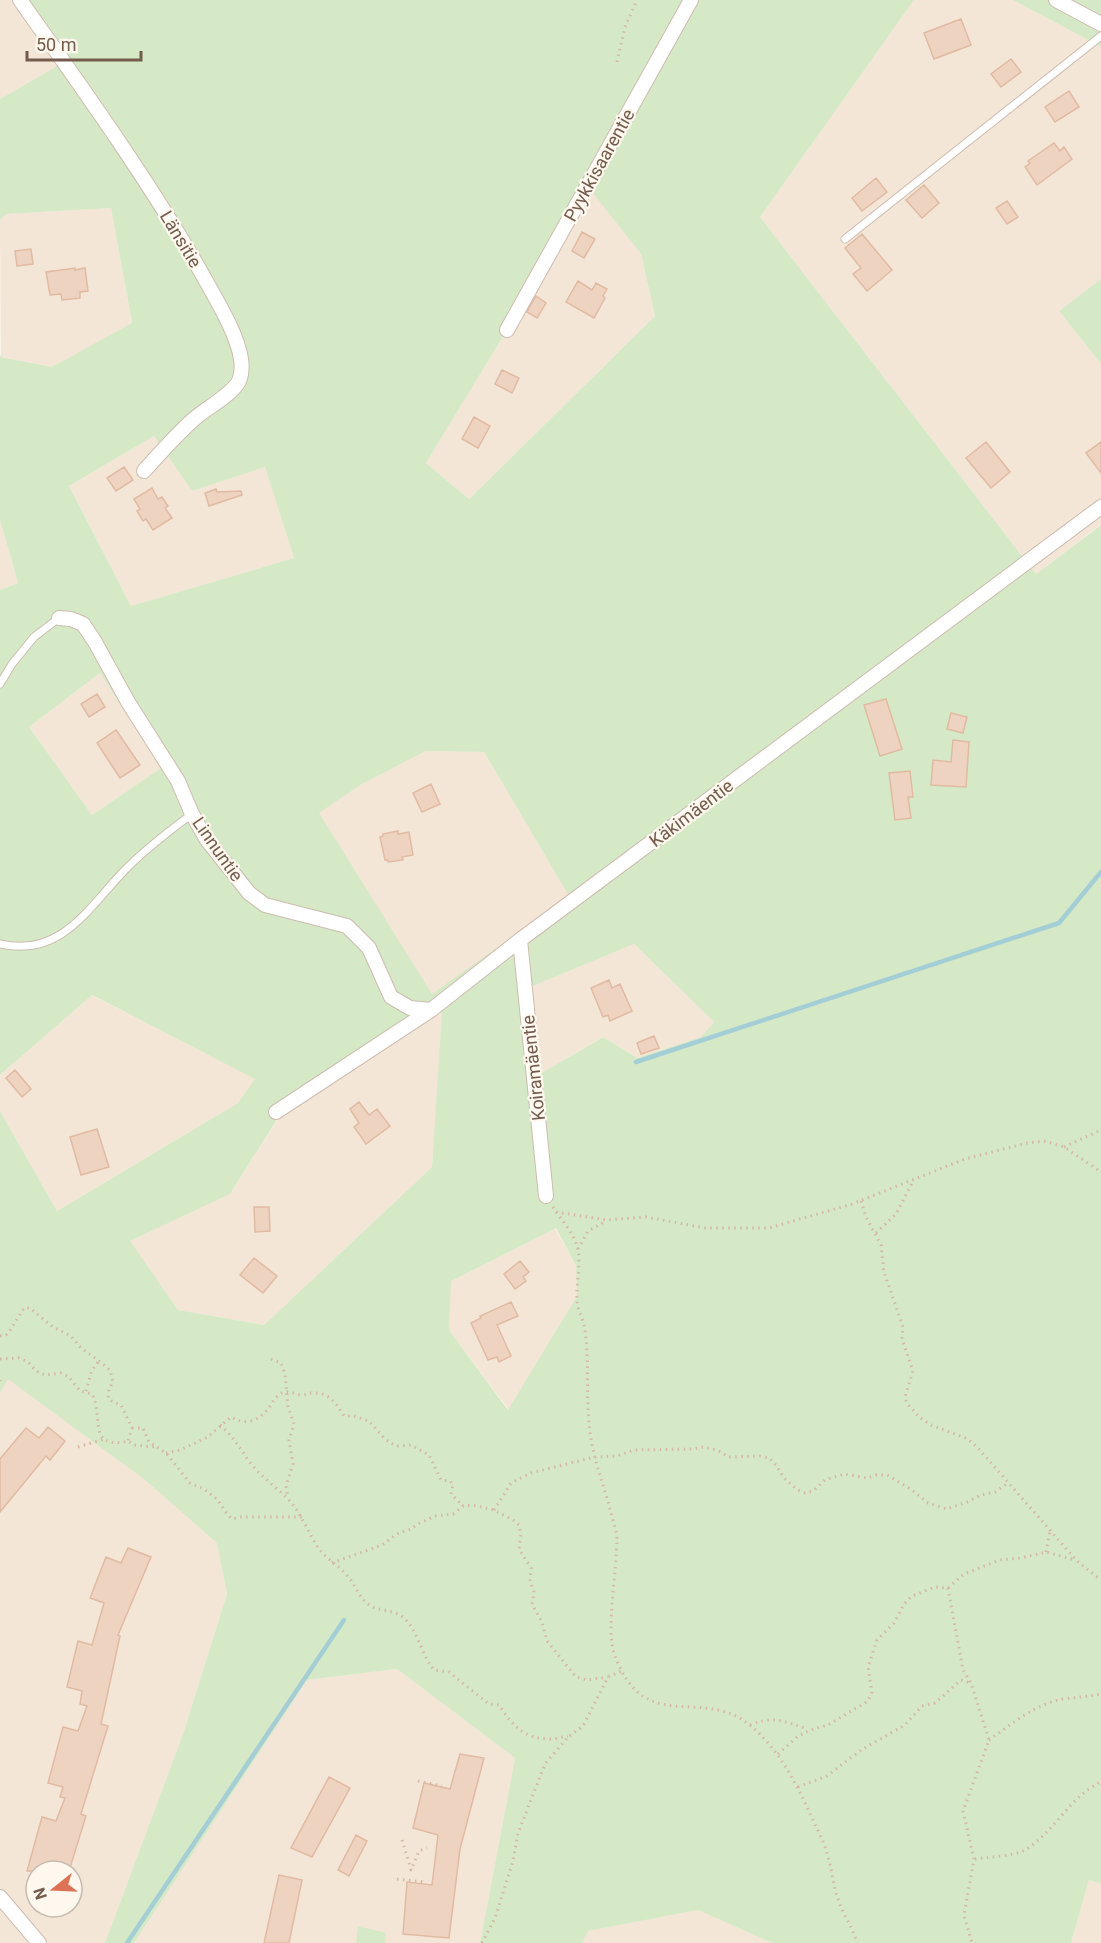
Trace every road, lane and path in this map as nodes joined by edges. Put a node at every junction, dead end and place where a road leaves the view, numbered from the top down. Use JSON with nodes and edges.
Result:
{"nodes":[{"id":1,"x":20,"y":0,"type":"edge"},
{"id":2,"x":637,"y":0,"type":"edge"},
{"id":3,"x":691,"y":0,"type":"edge"},
{"id":4,"x":1056,"y":0,"type":"edge"},
{"id":5,"x":1101,"y":24,"type":"edge"},
{"id":6,"x":1101,"y":36,"type":"edge"},
{"id":7,"x":617,"y":62,"type":"dead end"},
{"id":8,"x":845,"y":239,"type":"dead end"},
{"id":9,"x":507,"y":330,"type":"dead end"},
{"id":10,"x":144,"y":471,"type":"dead end"},
{"id":11,"x":1101,"y":507,"type":"edge"},
{"id":12,"x":59,"y":618,"type":"joint"},
{"id":13,"x":0,"y":684,"type":"edge"},
{"id":14,"x":192,"y":814,"type":"junction"},
{"id":15,"x":520,"y":940,"type":"junction"},
{"id":16,"x":0,"y":944,"type":"edge"},
{"id":17,"x":431,"y":1010,"type":"junction"},
{"id":18,"x":276,"y":1112,"type":"dead end"},
{"id":19,"x":1101,"y":1130,"type":"edge"},
{"id":20,"x":1064,"y":1148,"type":"junction"},
{"id":21,"x":1101,"y":1172,"type":"edge"},
{"id":22,"x":913,"y":1181,"type":"junction"},
{"id":23,"x":546,"y":1196,"type":"joint"},
{"id":24,"x":861,"y":1201,"type":"junction"},
{"id":25,"x":556,"y":1212,"type":"junction"},
{"id":26,"x":607,"y":1220,"type":"junction"},
{"id":27,"x":876,"y":1233,"type":"junction"},
{"id":28,"x":578,"y":1250,"type":"junction"},
{"id":29,"x":0,"y":1336,"type":"edge"},
{"id":30,"x":0,"y":1359,"type":"edge"},
{"id":31,"x":270,"y":1359,"type":"dead end"},
{"id":32,"x":99,"y":1361,"type":"junction"},
{"id":33,"x":87,"y":1391,"type":"junction"},
{"id":34,"x":287,"y":1391,"type":"junction"},
{"id":35,"x":220,"y":1425,"type":"junction"},
{"id":36,"x":132,"y":1428,"type":"junction"},
{"id":37,"x":104,"y":1439,"type":"junction"},
{"id":38,"x":128,"y":1441,"type":"junction"},
{"id":39,"x":78,"y":1447,"type":"dead end"},
{"id":40,"x":154,"y":1447,"type":"junction"},
{"id":41,"x":166,"y":1453,"type":"junction"},
{"id":42,"x":594,"y":1457,"type":"junction"},
{"id":43,"x":1008,"y":1483,"type":"junction"},
{"id":44,"x":288,"y":1499,"type":"junction"},
{"id":45,"x":463,"y":1506,"type":"junction"},
{"id":46,"x":494,"y":1510,"type":"junction"},
{"id":47,"x":302,"y":1517,"type":"junction"},
{"id":48,"x":1050,"y":1532,"type":"junction"},
{"id":49,"x":1046,"y":1552,"type":"junction"},
{"id":50,"x":1077,"y":1561,"type":"junction"},
{"id":51,"x":332,"y":1563,"type":"junction"},
{"id":52,"x":1101,"y":1580,"type":"edge"},
{"id":53,"x":948,"y":1588,"type":"junction"},
{"id":54,"x":622,"y":1671,"type":"junction"},
{"id":55,"x":608,"y":1677,"type":"junction"},
{"id":56,"x":971,"y":1683,"type":"junction"},
{"id":57,"x":1101,"y":1694,"type":"edge"},
{"id":58,"x":750,"y":1725,"type":"junction"},
{"id":59,"x":810,"y":1730,"type":"junction"},
{"id":60,"x":568,"y":1737,"type":"junction"},
{"id":61,"x":989,"y":1740,"type":"junction"},
{"id":62,"x":778,"y":1754,"type":"junction"},
{"id":63,"x":418,"y":1780,"type":"dead end"},
{"id":64,"x":1101,"y":1782,"type":"edge"},
{"id":65,"x":442,"y":1786,"type":"dead end"},
{"id":66,"x":798,"y":1787,"type":"junction"},
{"id":67,"x":402,"y":1840,"type":"dead end"},
{"id":68,"x":427,"y":1848,"type":"dead end"},
{"id":69,"x":974,"y":1859,"type":"junction"},
{"id":70,"x":397,"y":1879,"type":"dead end"},
{"id":71,"x":425,"y":1882,"type":"dead end"},
{"id":72,"x":0,"y":1897,"type":"edge"},
{"id":73,"x":39,"y":1943,"type":"edge"},
{"id":74,"x":482,"y":1943,"type":"edge"},
{"id":75,"x":857,"y":1943,"type":"edge"},
{"id":76,"x":972,"y":1943,"type":"edge"}],
"edges":[{"from":1,"to":10,"type":"street","name":"Länsitie"},
{"from":2,"to":7,"type":"path"},
{"from":3,"to":9,"type":"street","name":"Pyykkisaarentie"},
{"from":4,"to":5,"type":"street"},
{"from":6,"to":8,"type":"lane"},
{"from":11,"to":15,"type":"street","name":"Käkimäentie"},
{"from":12,"to":13,"type":"lane"},
{"from":12,"to":14,"type":"street","name":"Linnuntie"},
{"from":14,"to":16,"type":"lane"},
{"from":14,"to":17,"type":"street","name":"Linnuntie"},
{"from":15,"to":17,"type":"street","name":"Käkimäentie"},
{"from":15,"to":23,"type":"street","name":"Koiramäentie"},
{"from":17,"to":18,"type":"street","name":"Käkimäentie"},
{"from":19,"to":20,"type":"path"},
{"from":20,"to":21,"type":"path"},
{"from":20,"to":22,"type":"path"},
{"from":22,"to":24,"type":"path"},
{"from":22,"to":27,"type":"path"},
{"from":23,"to":25,"type":"path"},
{"from":24,"to":26,"type":"path"},
{"from":24,"to":27,"type":"path"},
{"from":25,"to":26,"type":"path"},
{"from":25,"to":28,"type":"path"},
{"from":26,"to":28,"type":"path"},
{"from":27,"to":43,"type":"path"},
{"from":28,"to":42,"type":"path"},
{"from":29,"to":32,"type":"path"},
{"from":30,"to":33,"type":"path"},
{"from":31,"to":34,"type":"path"},
{"from":32,"to":33,"type":"path"},
{"from":32,"to":36,"type":"path"},
{"from":33,"to":37,"type":"path"},
{"from":34,"to":35,"type":"path"},
{"from":34,"to":44,"type":"path"},
{"from":34,"to":45,"type":"path"},
{"from":35,"to":41,"type":"path"},
{"from":35,"to":44,"type":"path"},
{"from":36,"to":38,"type":"path"},
{"from":36,"to":40,"type":"path"},
{"from":37,"to":38,"type":"path"},
{"from":37,"to":39,"type":"path"},
{"from":38,"to":40,"type":"path"},
{"from":40,"to":41,"type":"path"},
{"from":41,"to":47,"type":"path"},
{"from":42,"to":43,"type":"path"},
{"from":42,"to":46,"type":"path"},
{"from":42,"to":54,"type":"path"},
{"from":43,"to":48,"type":"path"},
{"from":44,"to":47,"type":"path"},
{"from":45,"to":46,"type":"path"},
{"from":45,"to":51,"type":"path"},
{"from":46,"to":55,"type":"path"},
{"from":47,"to":51,"type":"path"},
{"from":48,"to":49,"type":"path"},
{"from":48,"to":50,"type":"path"},
{"from":49,"to":50,"type":"path"},
{"from":49,"to":53,"type":"path"},
{"from":50,"to":52,"type":"path"},
{"from":51,"to":60,"type":"path"},
{"from":53,"to":56,"type":"path"},
{"from":53,"to":59,"type":"path"},
{"from":54,"to":55,"type":"path"},
{"from":54,"to":58,"type":"path"},
{"from":55,"to":60,"type":"path"},
{"from":56,"to":61,"type":"path"},
{"from":56,"to":66,"type":"path"},
{"from":57,"to":61,"type":"path"},
{"from":58,"to":59,"type":"path"},
{"from":58,"to":62,"type":"path"},
{"from":59,"to":62,"type":"path"},
{"from":60,"to":74,"type":"path"},
{"from":61,"to":69,"type":"path"},
{"from":62,"to":66,"type":"path"},
{"from":63,"to":65,"type":"path"},
{"from":64,"to":69,"type":"path"},
{"from":66,"to":75,"type":"path"},
{"from":67,"to":68,"type":"path"},
{"from":69,"to":76,"type":"path"},
{"from":70,"to":71,"type":"path"},
{"from":72,"to":73,"type":"street"}]}
